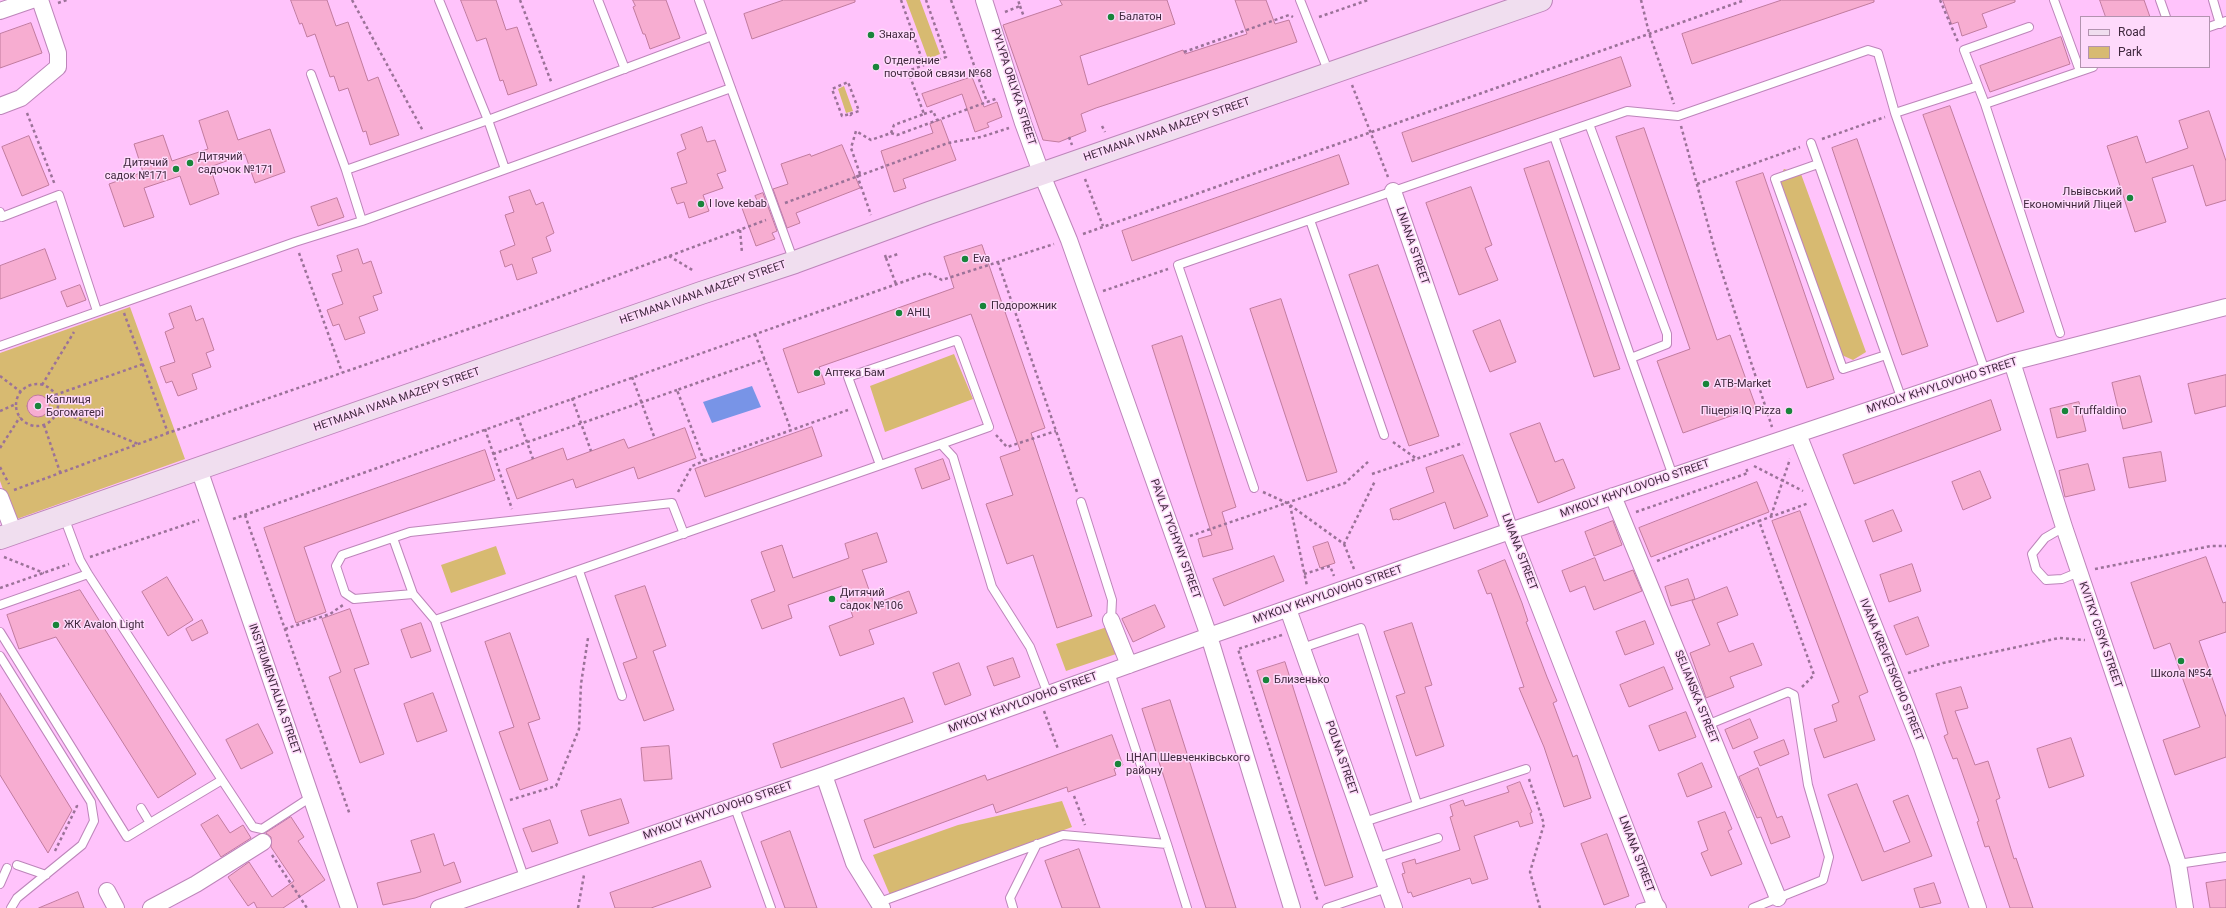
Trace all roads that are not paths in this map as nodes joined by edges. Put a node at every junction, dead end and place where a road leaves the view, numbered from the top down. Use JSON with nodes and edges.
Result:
{"nodes":[{"id":1,"x":32,"y":0,"type":"edge"},
{"id":2,"x":40,"y":0,"type":"edge"},
{"id":3,"x":439,"y":0,"type":"edge"},
{"id":4,"x":598,"y":0,"type":"edge"},
{"id":5,"x":699,"y":0,"type":"edge"},
{"id":6,"x":984,"y":0,"type":"edge"},
{"id":7,"x":1300,"y":0,"type":"edge"},
{"id":8,"x":1541,"y":0,"type":"edge"},
{"id":9,"x":2054,"y":0,"type":"edge"},
{"id":10,"x":2160,"y":0,"type":"edge"},
{"id":11,"x":2213,"y":0,"type":"edge"},
{"id":12,"x":0,"y":11,"type":"edge"},
{"id":13,"x":2166,"y":16,"type":"edge"},
{"id":14,"x":2223,"y":22,"type":"edge"},
{"id":15,"x":2029,"y":26,"type":"dead end"},
{"id":16,"x":2210,"y":27,"type":"edge"},
{"id":17,"x":712,"y":36,"type":"junction"},
{"id":18,"x":2089,"y":68,"type":"edge"},
{"id":19,"x":625,"y":69,"type":"junction"},
{"id":20,"x":1337,"y":71,"type":"junction"},
{"id":21,"x":2080,"y":71,"type":"junction"},
{"id":22,"x":311,"y":74,"type":"dead end"},
{"id":23,"x":1978,"y":86,"type":"junction"},
{"id":24,"x":731,"y":88,"type":"junction"},
{"id":25,"x":1985,"y":104,"type":"junction"},
{"id":26,"x":0,"y":106,"type":"edge"},
{"id":27,"x":1895,"y":113,"type":"junction"},
{"id":28,"x":488,"y":120,"type":"junction"},
{"id":29,"x":1589,"y":124,"type":"junction"},
{"id":30,"x":1554,"y":136,"type":"junction"},
{"id":31,"x":1811,"y":143,"type":"road end"},
{"id":32,"x":1818,"y":164,"type":"junction"},
{"id":33,"x":505,"y":169,"type":"junction"},
{"id":34,"x":346,"y":170,"type":"junction"},
{"id":35,"x":1042,"y":174,"type":"junction"},
{"id":36,"x":1393,"y":191,"type":"junction"},
{"id":37,"x":0,"y":212,"type":"edge"},
{"id":38,"x":1310,"y":220,"type":"junction"},
{"id":39,"x":362,"y":221,"type":"junction"},
{"id":40,"x":795,"y":262,"type":"junction"},
{"id":41,"x":2226,"y":307,"type":"edge"},
{"id":42,"x":97,"y":311,"type":"junction"},
{"id":43,"x":2060,"y":333,"type":"dead end"},
{"id":44,"x":0,"y":346,"type":"edge"},
{"id":45,"x":1886,"y":355,"type":"junction"},
{"id":46,"x":1632,"y":358,"type":"junction"},
{"id":47,"x":2012,"y":362,"type":"junction"},
{"id":48,"x":1986,"y":371,"type":"junction"},
{"id":49,"x":1902,"y":400,"type":"junction"},
{"id":50,"x":1798,"y":434,"type":"junction"},
{"id":51,"x":1384,"y":435,"type":"road end"},
{"id":52,"x":941,"y":444,"type":"junction"},
{"id":53,"x":880,"y":465,"type":"junction"},
{"id":54,"x":199,"y":469,"type":"junction"},
{"id":55,"x":1673,"y":476,"type":"junction"},
{"id":56,"x":1254,"y":488,"type":"road end"},
{"id":57,"x":1613,"y":496,"type":"junction"},
{"id":58,"x":0,"y":497,"type":"edge"},
{"id":59,"x":1081,"y":502,"type":"road end"},
{"id":60,"x":64,"y":516,"type":"junction"},
{"id":61,"x":2064,"y":527,"type":"junction"},
{"id":62,"x":1510,"y":531,"type":"junction"},
{"id":63,"x":684,"y":534,"type":"junction"},
{"id":64,"x":7,"y":536,"type":"edge"},
{"id":65,"x":393,"y":538,"type":"junction"},
{"id":66,"x":579,"y":571,"type":"junction"},
{"id":67,"x":2079,"y":572,"type":"junction"},
{"id":68,"x":88,"y":574,"type":"junction"},
{"id":69,"x":413,"y":594,"type":"junction"},
{"id":70,"x":0,"y":605,"type":"edge"},
{"id":71,"x":1288,"y":609,"type":"junction"},
{"id":72,"x":435,"y":620,"type":"junction"},
{"id":73,"x":1111,"y":620,"type":"joint"},
{"id":74,"x":0,"y":632,"type":"edge"},
{"id":75,"x":1209,"y":636,"type":"junction"},
{"id":76,"x":1302,"y":648,"type":"junction"},
{"id":77,"x":0,"y":656,"type":"edge"},
{"id":78,"x":1129,"y":665,"type":"junction"},
{"id":79,"x":1110,"y":672,"type":"junction"},
{"id":80,"x":622,"y":696,"type":"dead end"},
{"id":81,"x":1044,"y":696,"type":"junction"},
{"id":82,"x":1707,"y":725,"type":"junction"},
{"id":83,"x":1526,"y":769,"type":"road end"},
{"id":84,"x":824,"y":774,"type":"junction"},
{"id":85,"x":222,"y":780,"type":"junction"},
{"id":86,"x":311,"y":797,"type":"junction"},
{"id":87,"x":1417,"y":804,"type":"junction"},
{"id":88,"x":734,"y":805,"type":"junction"},
{"id":89,"x":141,"y":808,"type":"dead end"},
{"id":90,"x":1364,"y":822,"type":"junction"},
{"id":91,"x":150,"y":823,"type":"junction"},
{"id":92,"x":1438,"y":838,"type":"dead end"},
{"id":93,"x":263,"y":842,"type":"road end"},
{"id":94,"x":1037,"y":844,"type":"junction"},
{"id":95,"x":1167,"y":844,"type":"junction"},
{"id":96,"x":2226,"y":857,"type":"edge"},
{"id":97,"x":1376,"y":858,"type":"junction"},
{"id":98,"x":2178,"y":864,"type":"junction"},
{"id":99,"x":17,"y":865,"type":"dead end"},
{"id":100,"x":7,"y":868,"type":"dead end"},
{"id":101,"x":42,"y":873,"type":"junction"},
{"id":102,"x":524,"y":878,"type":"junction"},
{"id":103,"x":0,"y":884,"type":"edge"},
{"id":104,"x":1387,"y":888,"type":"junction"},
{"id":105,"x":107,"y":891,"type":"dead end"},
{"id":106,"x":1778,"y":898,"type":"junction"},
{"id":107,"x":881,"y":905,"type":"edge"},
{"id":108,"x":1651,"y":907,"type":"edge"},
{"id":109,"x":11,"y":908,"type":"edge"},
{"id":110,"x":116,"y":908,"type":"edge"},
{"id":111,"x":151,"y":908,"type":"edge"},
{"id":112,"x":349,"y":908,"type":"edge"},
{"id":113,"x":439,"y":908,"type":"edge"},
{"id":114,"x":771,"y":908,"type":"edge"},
{"id":115,"x":1013,"y":908,"type":"edge"},
{"id":116,"x":1187,"y":908,"type":"edge"},
{"id":117,"x":1292,"y":908,"type":"edge"},
{"id":118,"x":1327,"y":908,"type":"edge"},
{"id":119,"x":1394,"y":908,"type":"edge"},
{"id":120,"x":1753,"y":908,"type":"edge"},
{"id":121,"x":1978,"y":908,"type":"edge"},
{"id":122,"x":2185,"y":908,"type":"edge"}],
"edges":[{"from":1,"to":12,"type":"street"},
{"from":2,"to":26,"type":"street"},
{"from":3,"to":28,"type":"lane"},
{"from":4,"to":19,"type":"lane"},
{"from":5,"to":17,"type":"lane","name":"HETMANA IVANA MAZEPY STREET"},
{"from":6,"to":35,"type":"street","name":"PYLYPA ORLYKA STREET"},
{"from":7,"to":20,"type":"lane"},
{"from":8,"to":20,"type":"main road","name":"HETMANA IVANA MAZEPY STREET"},
{"from":9,"to":21,"type":"lane"},
{"from":10,"to":13,"type":"lane"},
{"from":11,"to":14,"type":"lane"},
{"from":14,"to":16,"type":"lane"},
{"from":15,"to":23,"type":"lane"},
{"from":17,"to":19,"type":"lane"},
{"from":17,"to":24,"type":"lane","name":"HETMANA IVANA MAZEPY STREET"},
{"from":18,"to":21,"type":"lane"},
{"from":19,"to":28,"type":"lane"},
{"from":20,"to":35,"type":"main road","name":"HETMANA IVANA MAZEPY STREET"},
{"from":21,"to":25,"type":"lane"},
{"from":22,"to":34,"type":"lane"},
{"from":23,"to":25,"type":"lane"},
{"from":23,"to":27,"type":"lane"},
{"from":24,"to":33,"type":"lane"},
{"from":24,"to":40,"type":"lane","name":"HETMANA IVANA MAZEPY STREET"},
{"from":25,"to":43,"type":"lane"},
{"from":27,"to":29,"type":"lane"},
{"from":27,"to":48,"type":"lane"},
{"from":28,"to":33,"type":"lane"},
{"from":28,"to":34,"type":"lane"},
{"from":29,"to":30,"type":"lane"},
{"from":29,"to":46,"type":"lane"},
{"from":30,"to":36,"type":"lane"},
{"from":30,"to":46,"type":"lane"},
{"from":31,"to":32,"type":"lane"},
{"from":32,"to":45,"type":"lane"},
{"from":32,"to":45,"type":"lane"},
{"from":33,"to":39,"type":"lane"},
{"from":34,"to":39,"type":"lane"},
{"from":35,"to":40,"type":"main road","name":"HETMANA IVANA MAZEPY STREET"},
{"from":35,"to":75,"type":"street","name":"PAVLA TYCHYNY STREET"},
{"from":36,"to":38,"type":"lane"},
{"from":36,"to":62,"type":"street","name":"LNIANA STREET"},
{"from":37,"to":42,"type":"lane"},
{"from":38,"to":51,"type":"lane"},
{"from":38,"to":56,"type":"lane"},
{"from":39,"to":42,"type":"lane"},
{"from":40,"to":54,"type":"main road","name":"HETMANA IVANA MAZEPY STREET"},
{"from":41,"to":47,"type":"street","name":"MYKOLY KHVYLOVOHO STREET"},
{"from":42,"to":44,"type":"lane"},
{"from":45,"to":49,"type":"lane"},
{"from":46,"to":55,"type":"lane"},
{"from":47,"to":48,"type":"street","name":"MYKOLY KHVYLOVOHO STREET"},
{"from":47,"to":61,"type":"street","name":"KVITKY CISYK STREET"},
{"from":48,"to":49,"type":"street","name":"MYKOLY KHVYLOVOHO STREET"},
{"from":49,"to":50,"type":"street","name":"MYKOLY KHVYLOVOHO STREET"},
{"from":50,"to":55,"type":"street","name":"MYKOLY KHVYLOVOHO STREET"},
{"from":50,"to":121,"type":"street","name":"IVANA KREVETSKOHO STREET"},
{"from":52,"to":53,"type":"lane"},
{"from":52,"to":53,"type":"lane"},
{"from":52,"to":81,"type":"lane"},
{"from":53,"to":63,"type":"lane"},
{"from":54,"to":60,"type":"main road","name":"HETMANA IVANA MAZEPY STREET"},
{"from":54,"to":86,"type":"street","name":"INSTRUMENTALNA STREET"},
{"from":55,"to":57,"type":"street","name":"MYKOLY KHVYLOVOHO STREET"},
{"from":57,"to":62,"type":"street","name":"MYKOLY KHVYLOVOHO STREET"},
{"from":57,"to":82,"type":"street","name":"SELIANSKA STREET"},
{"from":58,"to":64,"type":"street"},
{"from":59,"to":73,"type":"lane"},
{"from":60,"to":64,"type":"main road","name":"HETMANA IVANA MAZEPY STREET"},
{"from":60,"to":68,"type":"lane"},
{"from":61,"to":67,"type":"street","name":"KVITKY CISYK STREET"},
{"from":61,"to":67,"type":"lane"},
{"from":62,"to":71,"type":"street","name":"MYKOLY KHVYLOVOHO STREET"},
{"from":62,"to":108,"type":"street","name":"LNIANA STREET"},
{"from":63,"to":65,"type":"lane"},
{"from":63,"to":66,"type":"lane"},
{"from":65,"to":69,"type":"lane"},
{"from":65,"to":69,"type":"lane"},
{"from":66,"to":72,"type":"lane"},
{"from":66,"to":80,"type":"lane"},
{"from":67,"to":98,"type":"street","name":"KVITKY CISYK STREET"},
{"from":68,"to":70,"type":"lane"},
{"from":68,"to":85,"type":"lane"},
{"from":69,"to":72,"type":"lane"},
{"from":71,"to":75,"type":"street","name":"MYKOLY KHVYLOVOHO STREET"},
{"from":71,"to":76,"type":"street","name":"POLNA STREET"},
{"from":72,"to":102,"type":"lane"},
{"from":73,"to":78,"type":"street"},
{"from":74,"to":91,"type":"lane"},
{"from":75,"to":78,"type":"street","name":"MYKOLY KHVYLOVOHO STREET"},
{"from":75,"to":117,"type":"street","name":"PAVLA TYCHYNY STREET"},
{"from":76,"to":87,"type":"lane"},
{"from":76,"to":90,"type":"street","name":"POLNA STREET"},
{"from":77,"to":101,"type":"lane"},
{"from":78,"to":79,"type":"street","name":"MYKOLY KHVYLOVOHO STREET"},
{"from":79,"to":81,"type":"street","name":"MYKOLY KHVYLOVOHO STREET"},
{"from":79,"to":95,"type":"lane"},
{"from":81,"to":84,"type":"street","name":"MYKOLY KHVYLOVOHO STREET"},
{"from":82,"to":106,"type":"street","name":"SELIANSKA STREET"},
{"from":82,"to":106,"type":"lane"},
{"from":83,"to":87,"type":"lane"},
{"from":84,"to":88,"type":"street","name":"MYKOLY KHVYLOVOHO STREET"},
{"from":84,"to":107,"type":"street"},
{"from":85,"to":86,"type":"lane"},
{"from":85,"to":91,"type":"lane"},
{"from":86,"to":112,"type":"street","name":"INSTRUMENTALNA STREET"},
{"from":87,"to":90,"type":"lane"},
{"from":88,"to":102,"type":"street","name":"MYKOLY KHVYLOVOHO STREET"},
{"from":88,"to":114,"type":"lane"},
{"from":89,"to":91,"type":"lane"},
{"from":90,"to":97,"type":"street","name":"POLNA STREET"},
{"from":92,"to":97,"type":"lane"},
{"from":93,"to":111,"type":"street"},
{"from":94,"to":95,"type":"lane"},
{"from":94,"to":107,"type":"lane"},
{"from":94,"to":115,"type":"lane"},
{"from":95,"to":116,"type":"lane"},
{"from":96,"to":98,"type":"lane"},
{"from":97,"to":104,"type":"street","name":"POLNA STREET"},
{"from":98,"to":122,"type":"street","name":"KVITKY CISYK STREET"},
{"from":99,"to":101,"type":"lane"},
{"from":100,"to":103,"type":"lane"},
{"from":101,"to":109,"type":"lane"},
{"from":102,"to":113,"type":"street","name":"MYKOLY KHVYLOVOHO STREET"},
{"from":104,"to":118,"type":"lane"},
{"from":104,"to":119,"type":"street","name":"POLNA STREET"},
{"from":105,"to":110,"type":"street"},
{"from":106,"to":120,"type":"lane"}]}
